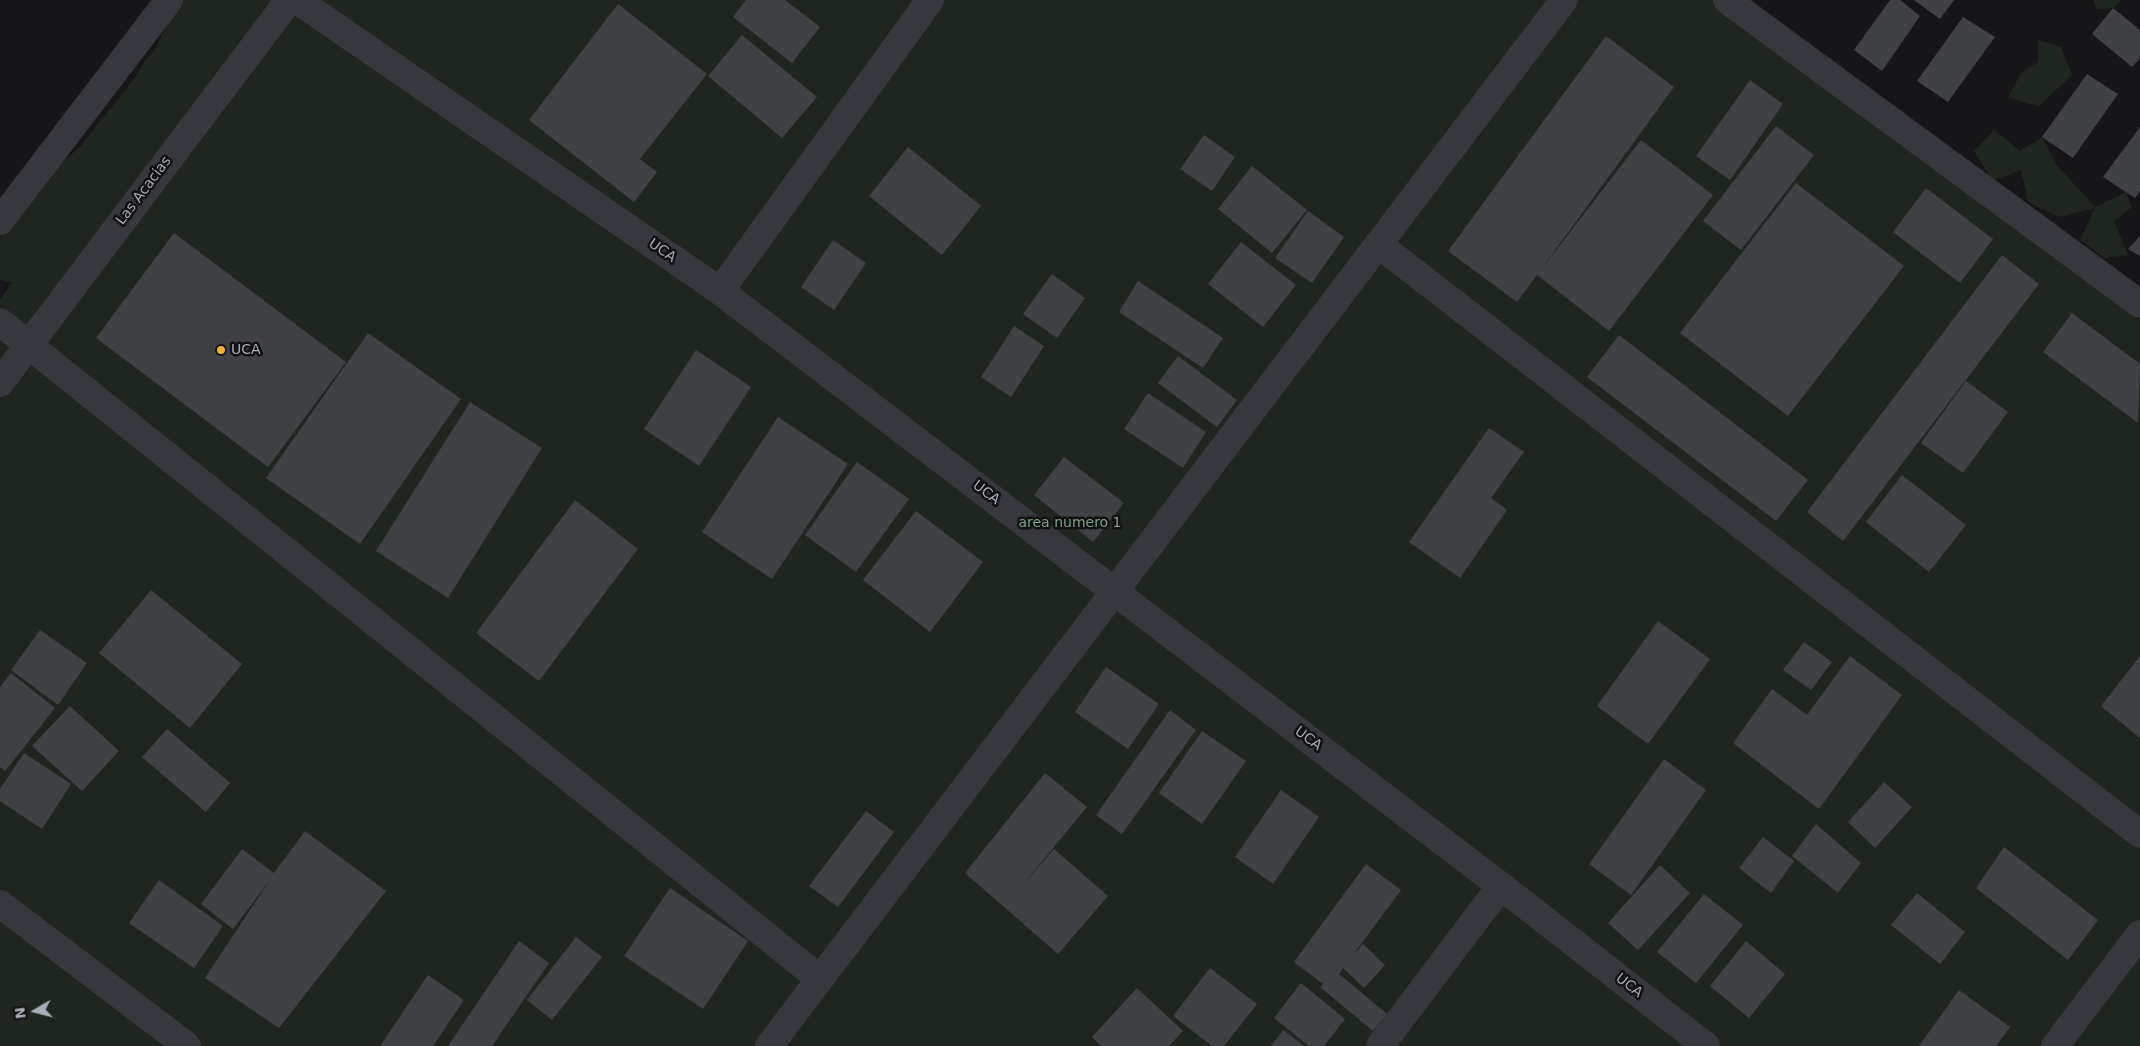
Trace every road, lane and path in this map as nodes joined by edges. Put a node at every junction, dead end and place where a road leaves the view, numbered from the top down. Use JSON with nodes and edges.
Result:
{"nodes":[{"id":1,"x":169,"y":0,"type":"edge"},
{"id":2,"x":290,"y":0,"type":"edge"},
{"id":3,"x":297,"y":0,"type":"edge"},
{"id":4,"x":930,"y":0,"type":"edge"},
{"id":5,"x":1564,"y":0,"type":"edge"},
{"id":6,"x":1726,"y":0,"type":"edge"},
{"id":7,"x":0,"y":221,"type":"edge"},
{"id":8,"x":1378,"y":244,"type":"junction"},
{"id":9,"x":720,"y":291,"type":"junction"},
{"id":10,"x":2140,"y":304,"type":"edge"},
{"id":11,"x":0,"y":322,"type":"edge"},
{"id":12,"x":28,"y":344,"type":"junction"},
{"id":13,"x":0,"y":383,"type":"edge"},
{"id":14,"x":1114,"y":591,"type":"junction"},
{"id":15,"x":2140,"y":834,"type":"edge"},
{"id":16,"x":1501,"y":886,"type":"junction"},
{"id":17,"x":0,"y":904,"type":"edge"},
{"id":18,"x":2140,"y":934,"type":"edge"},
{"id":19,"x":820,"y":979,"type":"junction"},
{"id":20,"x":187,"y":1046,"type":"edge"},
{"id":21,"x":769,"y":1046,"type":"edge"},
{"id":22,"x":1380,"y":1046,"type":"edge"},
{"id":23,"x":1706,"y":1046,"type":"edge"},
{"id":24,"x":2055,"y":1046,"type":"edge"}],
"edges":[{"from":1,"to":7,"type":"street"},
{"from":2,"to":12,"type":"street","name":"Las Acacias"},
{"from":3,"to":9,"type":"street","name":"UCA"},
{"from":4,"to":9,"type":"street"},
{"from":5,"to":8,"type":"street"},
{"from":6,"to":10,"type":"street"},
{"from":8,"to":14,"type":"street"},
{"from":8,"to":15,"type":"street"},
{"from":9,"to":14,"type":"street","name":"UCA"},
{"from":11,"to":12,"type":"street"},
{"from":12,"to":13,"type":"street","name":"Las Acacias"},
{"from":12,"to":19,"type":"street"},
{"from":14,"to":16,"type":"street","name":"UCA"},
{"from":14,"to":19,"type":"street"},
{"from":16,"to":22,"type":"street"},
{"from":16,"to":23,"type":"street","name":"UCA"},
{"from":17,"to":20,"type":"street"},
{"from":18,"to":24,"type":"street"},
{"from":19,"to":21,"type":"street"}]}
